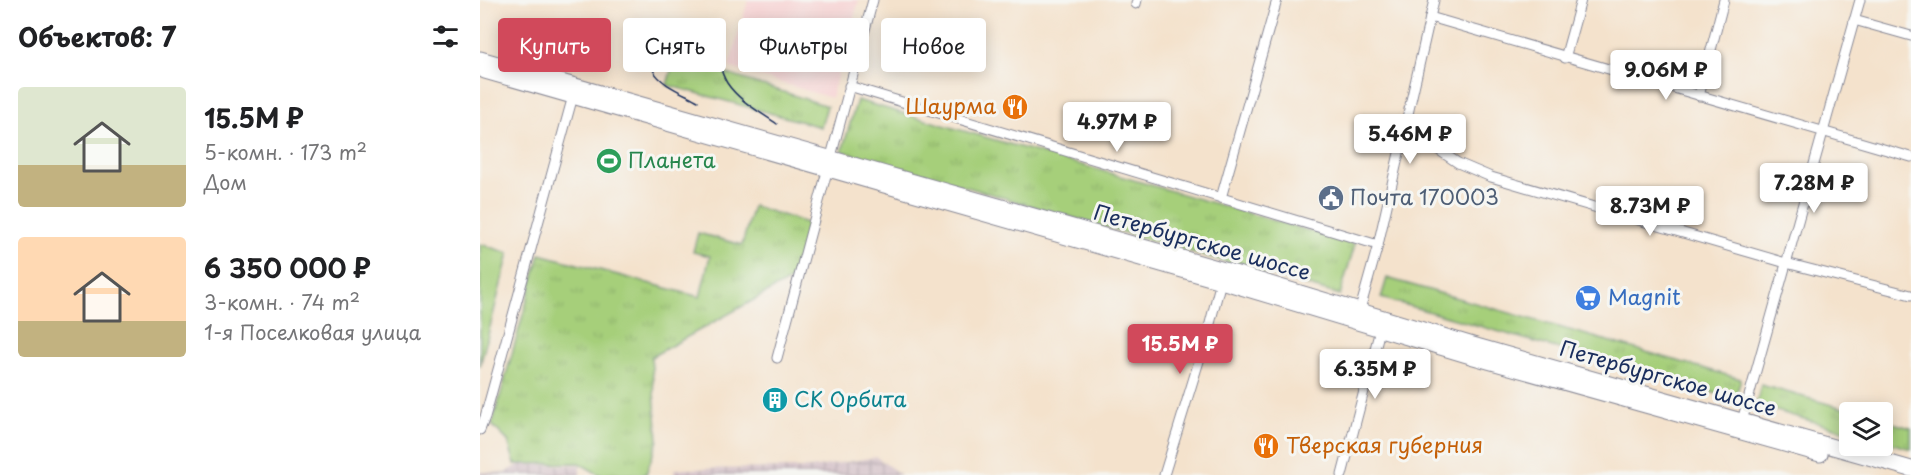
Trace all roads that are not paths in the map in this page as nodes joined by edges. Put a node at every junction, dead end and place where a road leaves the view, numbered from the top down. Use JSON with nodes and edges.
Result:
{"nodes":[{"id":1,"x":873,"y":0,"type":"edge"},
{"id":2,"x":1277,"y":0,"type":"edge"},
{"id":3,"x":1434,"y":0,"type":"edge"},
{"id":4,"x":1581,"y":0,"type":"edge"},
{"id":5,"x":1724,"y":0,"type":"edge"},
{"id":6,"x":1860,"y":0,"type":"edge"},
{"id":7,"x":1430,"y":17,"type":"junction"},
{"id":8,"x":1854,"y":20,"type":"junction"},
{"id":9,"x":1911,"y":36,"type":"edge"},
{"id":10,"x":1565,"y":58,"type":"junction"},
{"id":11,"x":480,"y":59,"type":"edge"},
{"id":12,"x":480,"y":70,"type":"edge"},
{"id":13,"x":849,"y":86,"type":"junction"},
{"id":14,"x":574,"y":91,"type":"junction"},
{"id":15,"x":1699,"y":96,"type":"junction"},
{"id":16,"x":1824,"y":132,"type":"junction"},
{"id":17,"x":1403,"y":138,"type":"junction"},
{"id":18,"x":1911,"y":157,"type":"edge"},
{"id":19,"x":828,"y":163,"type":"junction"},
{"id":20,"x":1221,"y":198,"type":"junction"},
{"id":21,"x":1378,"y":245,"type":"junction"},
{"id":22,"x":1786,"y":263,"type":"junction"},
{"id":23,"x":1223,"y":275,"type":"junction"},
{"id":24,"x":1911,"y":295,"type":"edge"},
{"id":25,"x":1358,"y":316,"type":"junction"},
{"id":26,"x":1381,"y":323,"type":"junction"},
{"id":27,"x":777,"y":358,"type":"dead end"},
{"id":28,"x":1742,"y":421,"type":"junction"},
{"id":29,"x":480,"y":430,"type":"edge"},
{"id":30,"x":1911,"y":469,"type":"edge"},
{"id":31,"x":1164,"y":475,"type":"edge"},
{"id":32,"x":1342,"y":475,"type":"edge"},
{"id":33,"x":1895,"y":475,"type":"edge"}],
"edges":[{"from":1,"to":13,"type":"street"},
{"from":2,"to":20,"type":"street"},
{"from":3,"to":7,"type":"street"},
{"from":4,"to":10,"type":"street"},
{"from":5,"to":15,"type":"street"},
{"from":6,"to":8,"type":"street"},
{"from":7,"to":10,"type":"street"},
{"from":7,"to":17,"type":"street"},
{"from":8,"to":9,"type":"street"},
{"from":8,"to":16,"type":"street"},
{"from":10,"to":15,"type":"street"},
{"from":11,"to":14,"type":"main road","name":"Петербургское шоссе"},
{"from":12,"to":14,"type":"main road","name":"Петербургское шоссе"},
{"from":13,"to":19,"type":"street"},
{"from":13,"to":20,"type":"street"},
{"from":14,"to":19,"type":"main road","name":"Петербургское шоссе"},
{"from":14,"to":29,"type":"street"},
{"from":15,"to":16,"type":"street"},
{"from":16,"to":18,"type":"street"},
{"from":16,"to":22,"type":"street"},
{"from":17,"to":21,"type":"street"},
{"from":17,"to":22,"type":"street"},
{"from":19,"to":23,"type":"main road","name":"Петербургское шоссе"},
{"from":19,"to":27,"type":"street"},
{"from":20,"to":21,"type":"street"},
{"from":21,"to":25,"type":"street"},
{"from":22,"to":24,"type":"street"},
{"from":22,"to":28,"type":"street"},
{"from":23,"to":25,"type":"main road","name":"Петербургское шоссе"},
{"from":23,"to":31,"type":"street"},
{"from":25,"to":26,"type":"main road","name":"Петербургское шоссе"},
{"from":26,"to":28,"type":"main road","name":"Петербургское шоссе"},
{"from":26,"to":32,"type":"street"},
{"from":26,"to":33,"type":"main road","name":"Петербургское шоссе"},
{"from":28,"to":30,"type":"main road","name":"Петербургское шоссе"}]}
